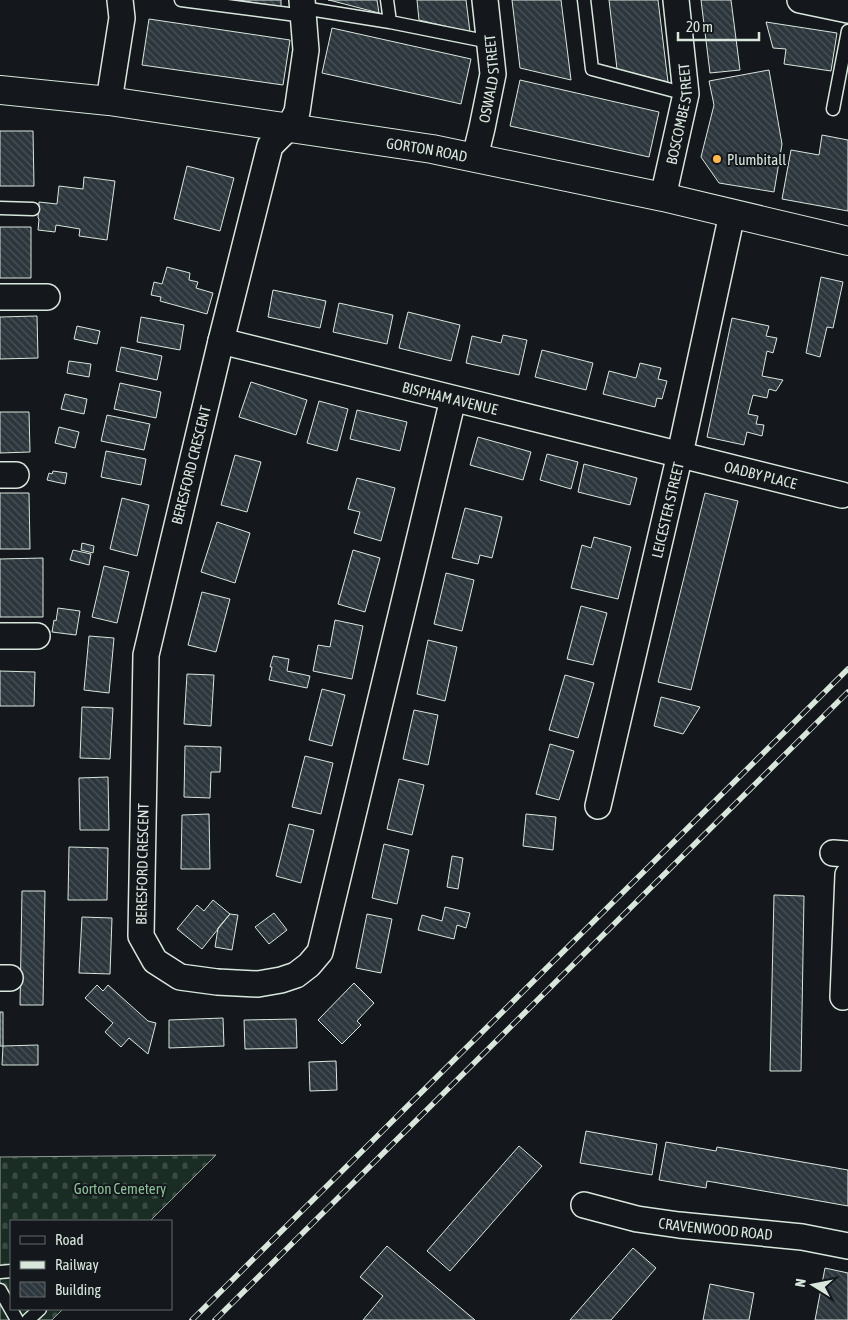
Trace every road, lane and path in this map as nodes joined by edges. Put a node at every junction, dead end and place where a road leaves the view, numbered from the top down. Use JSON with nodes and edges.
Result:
{"nodes":[{"id":1,"x":120,"y":0,"type":"edge"},
{"id":2,"x":181,"y":0,"type":"edge"},
{"id":3,"x":387,"y":0,"type":"edge"},
{"id":4,"x":485,"y":0,"type":"edge"},
{"id":5,"x":584,"y":0,"type":"edge"},
{"id":6,"x":676,"y":0,"type":"edge"},
{"id":7,"x":800,"y":0,"type":"edge"},
{"id":8,"x":209,"y":2,"type":"edge"},
{"id":9,"x":303,"y":8,"type":"edge"},
{"id":10,"x":848,"y":10,"type":"edge"},
{"id":11,"x":390,"y":22,"type":"junction"},
{"id":12,"x":848,"y":31,"type":"edge"},
{"id":13,"x":490,"y":42,"type":"junction"},
{"id":14,"x":0,"y":90,"type":"edge"},
{"id":15,"x":686,"y":94,"type":"junction"},
{"id":16,"x":109,"y":101,"type":"junction"},
{"id":17,"x":833,"y":109,"type":"dead end"},
{"id":18,"x":289,"y":127,"type":"junction"},
{"id":19,"x":475,"y":157,"type":"junction"},
{"id":20,"x":663,"y":197,"type":"junction"},
{"id":21,"x":0,"y":208,"type":"edge"},
{"id":22,"x":33,"y":209,"type":"dead end"},
{"id":23,"x":732,"y":214,"type":"junction"},
{"id":24,"x":848,"y":241,"type":"edge"},
{"id":25,"x":47,"y":297,"type":"dead end"},
{"id":26,"x":0,"y":298,"type":"edge"},
{"id":27,"x":221,"y":341,"type":"junction"},
{"id":28,"x":453,"y":399,"type":"junction"},
{"id":29,"x":680,"y":454,"type":"junction"},
{"id":30,"x":842,"y":495,"type":"dead end"},
{"id":31,"x":0,"y":636,"type":"edge"},
{"id":32,"x":37,"y":636,"type":"dead end"},
{"id":33,"x":598,"y":806,"type":"dead end"},
{"id":34,"x":848,"y":875,"type":"edge"},
{"id":35,"x":843,"y":997,"type":"dead end"},
{"id":36,"x":584,"y":1205,"type":"dead end"},
{"id":37,"x":848,"y":1246,"type":"edge"},
{"id":38,"x":0,"y":1290,"type":"edge"},
{"id":39,"x":10,"y":1308,"type":"edge"},
{"id":40,"x":39,"y":1310,"type":"edge"},
{"id":41,"x":28,"y":1320,"type":"edge"}],
"edges":[{"from":1,"to":16,"type":"street"},
{"from":2,"to":8,"type":"lane"},
{"from":3,"to":11,"type":"lane"},
{"from":4,"to":13,"type":"street","name":"OSWALD STREET"},
{"from":5,"to":15,"type":"lane"},
{"from":6,"to":15,"type":"street","name":"BOSCOMBE STREET"},
{"from":7,"to":10,"type":"street"},
{"from":8,"to":9,"type":"lane"},
{"from":9,"to":11,"type":"lane"},
{"from":9,"to":18,"type":"street"},
{"from":11,"to":13,"type":"lane"},
{"from":12,"to":17,"type":"lane"},
{"from":13,"to":19,"type":"street","name":"OSWALD STREET"},
{"from":14,"to":16,"type":"main road","name":"GORTON ROAD"},
{"from":15,"to":20,"type":"street","name":"BOSCOMBE STREET"},
{"from":16,"to":18,"type":"main road","name":"GORTON ROAD"},
{"from":18,"to":19,"type":"main road","name":"GORTON ROAD"},
{"from":18,"to":27,"type":"street","name":"BERESFORD CRESCENT"},
{"from":19,"to":20,"type":"main road","name":"GORTON ROAD"},
{"from":20,"to":23,"type":"main road","name":"GORTON ROAD"},
{"from":21,"to":22,"type":"lane"},
{"from":23,"to":24,"type":"main road","name":"GORTON ROAD"},
{"from":23,"to":29,"type":"street","name":"LEICESTER STREET"},
{"from":25,"to":26,"type":"street"},
{"from":27,"to":28,"type":"street","name":"BISPHAM AVENUE"},
{"from":27,"to":28,"type":"street","name":"BERESFORD CRESCENT"},
{"from":28,"to":29,"type":"street","name":"BISPHAM AVENUE"},
{"from":29,"to":30,"type":"street","name":"OADBY PLACE"},
{"from":29,"to":33,"type":"street","name":"LEICESTER STREET"},
{"from":31,"to":32,"type":"street"},
{"from":34,"to":35,"type":"street"},
{"from":36,"to":37,"type":"street","name":"CRAVENWOOD ROAD"},
{"from":38,"to":39,"type":"lane"},
{"from":40,"to":41,"type":"lane"}]}
